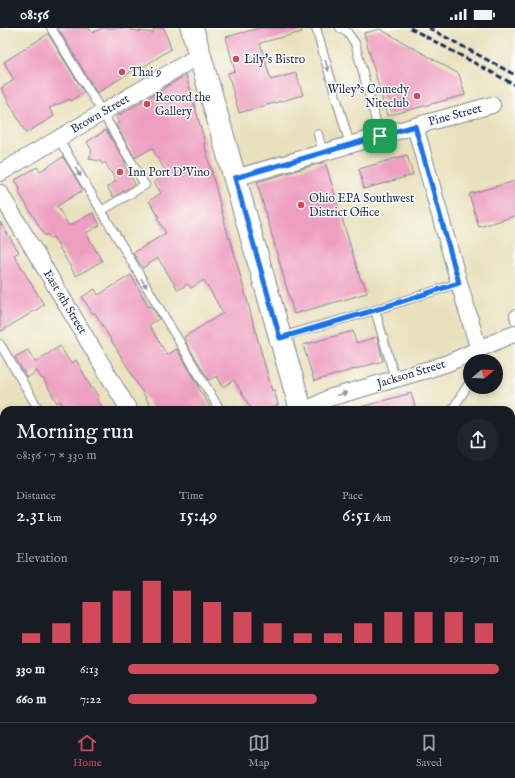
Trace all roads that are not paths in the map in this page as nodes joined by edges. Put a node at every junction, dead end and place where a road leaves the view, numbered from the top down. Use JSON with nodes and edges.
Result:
{"nodes":[{"id":1,"x":51,"y":28,"type":"edge"},
{"id":2,"x":192,"y":28,"type":"edge"},
{"id":3,"x":316,"y":28,"type":"edge"},
{"id":4,"x":340,"y":28,"type":"edge"},
{"id":5,"x":200,"y":55,"type":"junction"},
{"id":6,"x":492,"y":105,"type":"dead end"},
{"id":7,"x":102,"y":112,"type":"junction"},
{"id":8,"x":415,"y":126,"type":"junction"},
{"id":9,"x":318,"y":134,"type":"dead end"},
{"id":10,"x":380,"y":136,"type":"junction"},
{"id":11,"x":58,"y":138,"type":"junction"},
{"id":12,"x":350,"y":145,"type":"junction"},
{"id":13,"x":323,"y":153,"type":"junction"},
{"id":14,"x":0,"y":173,"type":"edge"},
{"id":15,"x":235,"y":178,"type":"junction"},
{"id":16,"x":0,"y":193,"type":"edge"},
{"id":17,"x":101,"y":211,"type":"junction"},
{"id":18,"x":459,"y":283,"type":"junction"},
{"id":19,"x":375,"y":310,"type":"junction"},
{"id":20,"x":515,"y":314,"type":"edge"},
{"id":21,"x":515,"y":320,"type":"edge"},
{"id":22,"x":515,"y":334,"type":"edge"},
{"id":23,"x":280,"y":338,"type":"junction"},
{"id":24,"x":0,"y":344,"type":"edge"},
{"id":25,"x":479,"y":353,"type":"junction"},
{"id":26,"x":395,"y":379,"type":"junction"},
{"id":27,"x":463,"y":393,"type":"edge"},
{"id":28,"x":37,"y":406,"type":"edge"},
{"id":29,"x":127,"y":406,"type":"edge"},
{"id":30,"x":218,"y":406,"type":"edge"},
{"id":31,"x":300,"y":406,"type":"edge"},
{"id":32,"x":314,"y":406,"type":"edge"},
{"id":33,"x":455,"y":406,"type":"edge"}],
"edges":[{"from":1,"to":7,"type":"lane"},
{"from":2,"to":5,"type":"street"},
{"from":3,"to":12,"type":"lane","one_way":true},
{"from":4,"to":10,"type":"lane"},
{"from":5,"to":7,"type":"street","name":"Brown Street"},
{"from":5,"to":15,"type":"street"},
{"from":6,"to":8,"type":"street","name":"Pine Street"},
{"from":7,"to":11,"type":"street","name":"Brown Street"},
{"from":7,"to":17,"type":"lane"},
{"from":8,"to":10,"type":"street","name":"Pine Street"},
{"from":8,"to":18,"type":"street"},
{"from":9,"to":13,"type":"lane"},
{"from":10,"to":12,"type":"street","name":"Pine Street"},
{"from":11,"to":14,"type":"street","name":"Brown Street"},
{"from":11,"to":17,"type":"lane","one_way":true},
{"from":12,"to":13,"type":"street","name":"Pine Street"},
{"from":13,"to":15,"type":"street","name":"Pine Street"},
{"from":15,"to":23,"type":"street"},
{"from":16,"to":29,"type":"street","name":"East 6th Street"},
{"from":17,"to":30,"type":"lane","one_way":true},
{"from":18,"to":19,"type":"lane"},
{"from":18,"to":25,"type":"street"},
{"from":19,"to":23,"type":"lane"},
{"from":19,"to":26,"type":"lane"},
{"from":20,"to":21,"type":"lane"},
{"from":22,"to":25,"type":"street","name":"Jackson Street"},
{"from":23,"to":31,"type":"street"},
{"from":24,"to":28,"type":"lane"},
{"from":25,"to":26,"type":"street","name":"Jackson Street"},
{"from":32,"to":26,"type":"street","name":"Jackson Street","one_way":true},
{"from":27,"to":33,"type":"lane"}]}
